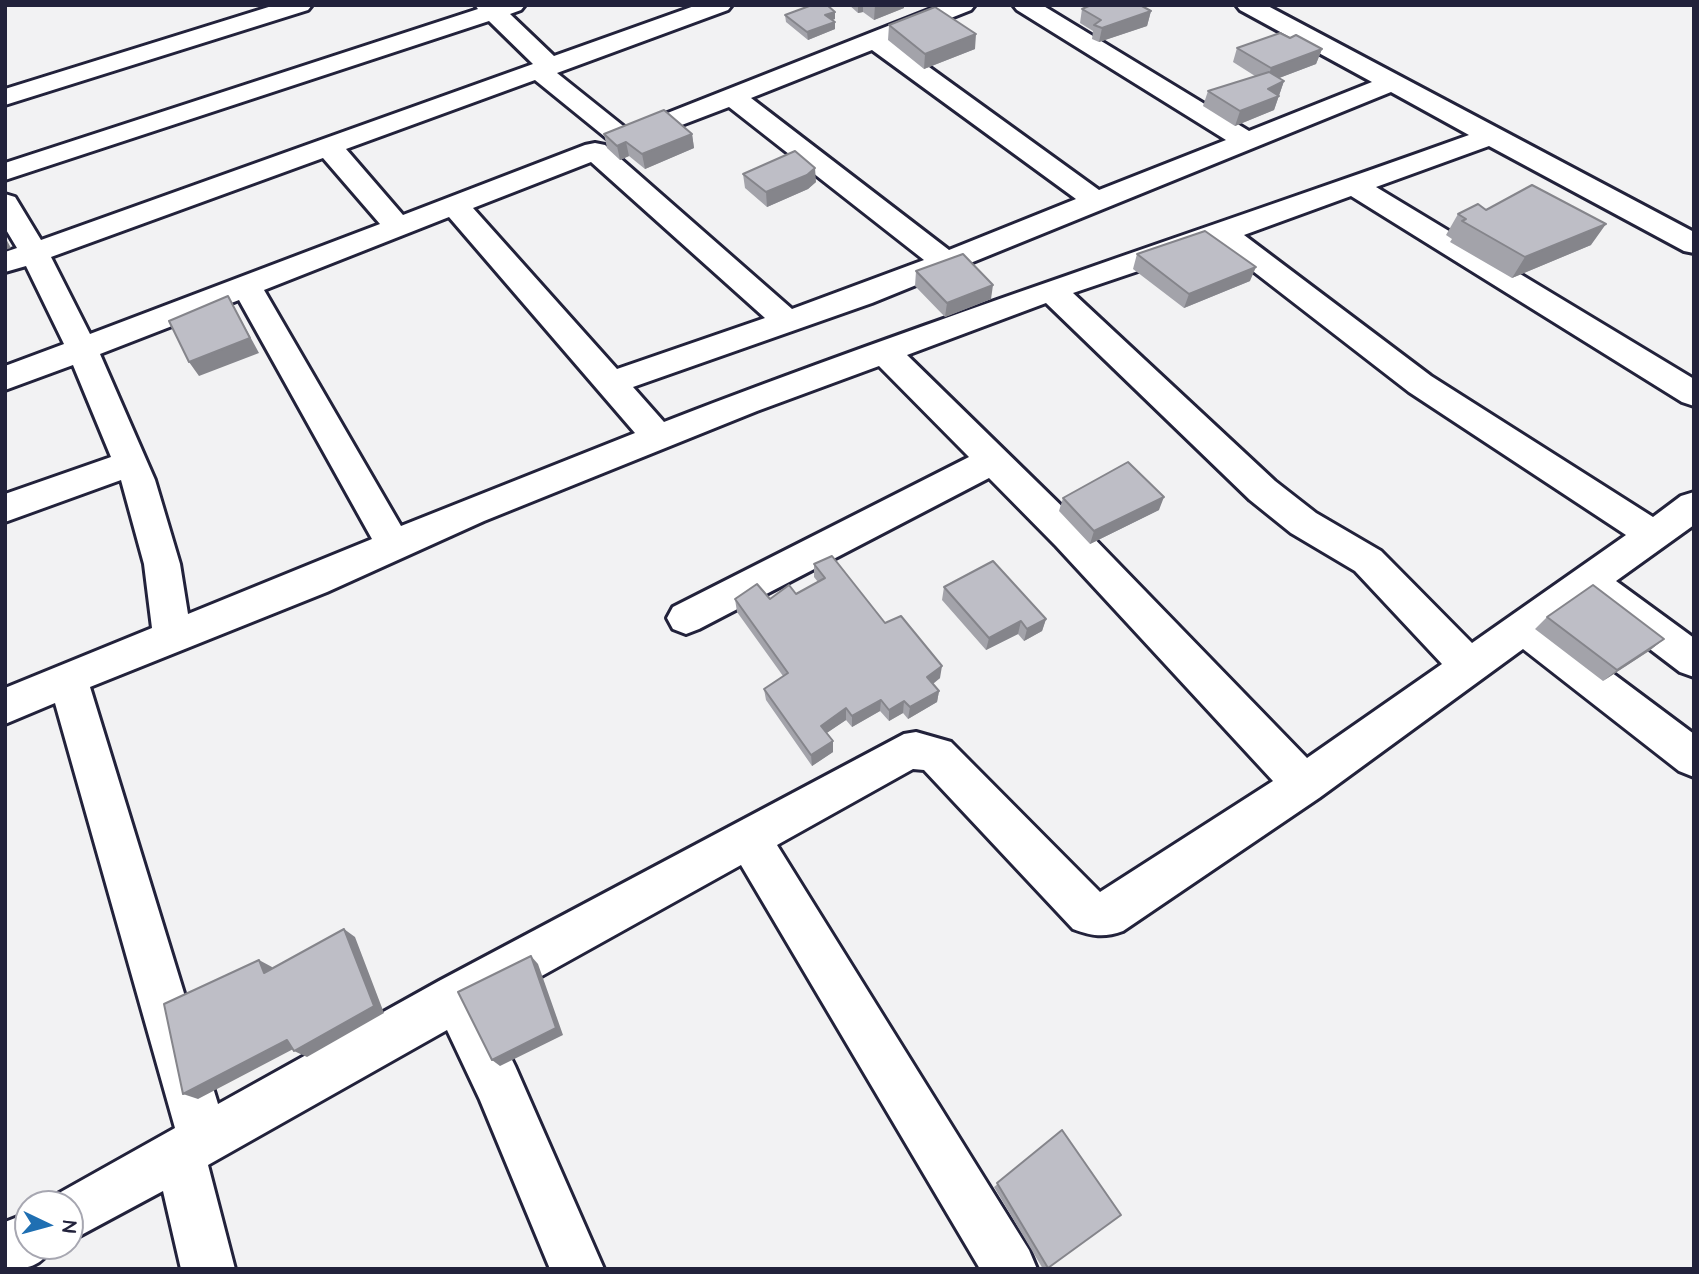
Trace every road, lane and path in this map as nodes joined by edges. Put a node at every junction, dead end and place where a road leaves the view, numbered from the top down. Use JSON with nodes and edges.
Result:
{"nodes":[{"id":1,"x":300,"y":5,"type":"edge"},
{"id":2,"x":720,"y":5,"type":"edge"},
{"id":3,"x":963,"y":5,"type":"edge"},
{"id":4,"x":1026,"y":5,"type":"edge"},
{"id":5,"x":1248,"y":5,"type":"edge"},
{"id":6,"x":498,"y":7,"type":"edge"},
{"id":7,"x":875,"y":40,"type":"junction"},
{"id":8,"x":544,"y":68,"type":"junction"},
{"id":9,"x":1394,"y":82,"type":"junction"},
{"id":10,"x":732,"y":96,"type":"junction"},
{"id":11,"x":5,"y":97,"type":"edge"},
{"id":12,"x":1489,"y":137,"type":"junction"},
{"id":13,"x":624,"y":139,"type":"junction"},
{"id":14,"x":1247,"y":141,"type":"junction"},
{"id":15,"x":328,"y":146,"type":"junction"},
{"id":16,"x":596,"y":151,"type":"junction"},
{"id":17,"x":5,"y":172,"type":"edge"},
{"id":18,"x":1353,"y":185,"type":"junction"},
{"id":19,"x":1096,"y":201,"type":"junction"},
{"id":20,"x":5,"y":203,"type":"edge"},
{"id":21,"x":454,"y":205,"type":"junction"},
{"id":22,"x":398,"y":226,"type":"junction"},
{"id":23,"x":1222,"y":233,"type":"junction"},
{"id":24,"x":1694,"y":244,"type":"edge"},
{"id":25,"x":20,"y":258,"type":"edge"},
{"id":26,"x":946,"y":262,"type":"junction"},
{"id":27,"x":247,"y":286,"type":"junction"},
{"id":28,"x":1052,"y":291,"type":"junction"},
{"id":29,"x":787,"y":321,"type":"junction"},
{"id":30,"x":82,"y":349,"type":"junction"},
{"id":31,"x":883,"y":351,"type":"junction"},
{"id":32,"x":5,"y":379,"type":"edge"},
{"id":33,"x":611,"y":383,"type":"junction"},
{"id":34,"x":1694,"y":394,"type":"edge"},
{"id":35,"x":659,"y":438,"type":"junction"},
{"id":36,"x":993,"y":460,"type":"junction"},
{"id":37,"x":131,"y":463,"type":"junction"},
{"id":38,"x":1694,"y":506,"type":"edge"},
{"id":39,"x":5,"y":508,"type":"edge"},
{"id":40,"x":1653,"y":535,"type":"junction"},
{"id":41,"x":394,"y":546,"type":"junction"},
{"id":42,"x":1589,"y":582,"type":"junction"},
{"id":43,"x":686,"y":618,"type":"dead end"},
{"id":44,"x":1522,"y":627,"type":"junction"},
{"id":45,"x":173,"y":637,"type":"junction"},
{"id":46,"x":1694,"y":660,"type":"edge"},
{"id":47,"x":1469,"y":666,"type":"junction"},
{"id":48,"x":68,"y":678,"type":"junction"},
{"id":49,"x":5,"y":707,"type":"edge"},
{"id":50,"x":1694,"y":758,"type":"edge"},
{"id":51,"x":1304,"y":784,"type":"junction"},
{"id":52,"x":749,"y":838,"type":"junction"},
{"id":53,"x":456,"y":998,"type":"junction"},
{"id":54,"x":192,"y":1147,"type":"junction"},
{"id":55,"x":84,"y":1207,"type":"edge"},
{"id":56,"x":208,"y":1269,"type":"edge"},
{"id":57,"x":577,"y":1269,"type":"edge"},
{"id":58,"x":1010,"y":1269,"type":"edge"}],
"edges":[{"from":1,"to":11,"type":"street"},
{"from":2,"to":8,"type":"street"},
{"from":3,"to":7,"type":"street"},
{"from":4,"to":14,"type":"street"},
{"from":5,"to":9,"type":"street"},
{"from":6,"to":8,"type":"street"},
{"from":6,"to":17,"type":"street"},
{"from":7,"to":10,"type":"street"},
{"from":7,"to":19,"type":"street"},
{"from":8,"to":13,"type":"street"},
{"from":8,"to":15,"type":"street"},
{"from":9,"to":12,"type":"street"},
{"from":9,"to":14,"type":"street"},
{"from":10,"to":13,"type":"street"},
{"from":10,"to":26,"type":"street"},
{"from":12,"to":18,"type":"street"},
{"from":12,"to":24,"type":"street"},
{"from":13,"to":16,"type":"street"},
{"from":14,"to":19,"type":"street"},
{"from":15,"to":22,"type":"street"},
{"from":15,"to":25,"type":"street"},
{"from":16,"to":21,"type":"street"},
{"from":16,"to":29,"type":"street"},
{"from":18,"to":23,"type":"street"},
{"from":18,"to":34,"type":"street"},
{"from":19,"to":26,"type":"street"},
{"from":20,"to":25,"type":"street"},
{"from":21,"to":22,"type":"street"},
{"from":21,"to":33,"type":"street"},
{"from":22,"to":27,"type":"street"},
{"from":23,"to":28,"type":"street"},
{"from":23,"to":40,"type":"street"},
{"from":25,"to":30,"type":"street"},
{"from":26,"to":29,"type":"street"},
{"from":27,"to":30,"type":"street"},
{"from":27,"to":41,"type":"street"},
{"from":28,"to":31,"type":"street"},
{"from":28,"to":47,"type":"street"},
{"from":29,"to":33,"type":"street"},
{"from":30,"to":32,"type":"street"},
{"from":30,"to":37,"type":"street"},
{"from":31,"to":35,"type":"street"},
{"from":31,"to":36,"type":"street"},
{"from":33,"to":35,"type":"street"},
{"from":35,"to":41,"type":"street"},
{"from":36,"to":43,"type":"street"},
{"from":36,"to":51,"type":"street"},
{"from":37,"to":39,"type":"street"},
{"from":37,"to":45,"type":"street"},
{"from":38,"to":40,"type":"street"},
{"from":40,"to":42,"type":"street"},
{"from":41,"to":45,"type":"street"},
{"from":42,"to":44,"type":"street"},
{"from":42,"to":46,"type":"street"},
{"from":44,"to":47,"type":"street"},
{"from":44,"to":50,"type":"street"},
{"from":45,"to":48,"type":"street"},
{"from":47,"to":51,"type":"street"},
{"from":48,"to":49,"type":"street"},
{"from":48,"to":54,"type":"street"},
{"from":51,"to":52,"type":"street"},
{"from":52,"to":53,"type":"street"},
{"from":52,"to":58,"type":"street"},
{"from":53,"to":54,"type":"street"},
{"from":53,"to":57,"type":"street"},
{"from":54,"to":55,"type":"street"},
{"from":54,"to":56,"type":"street"}]}
